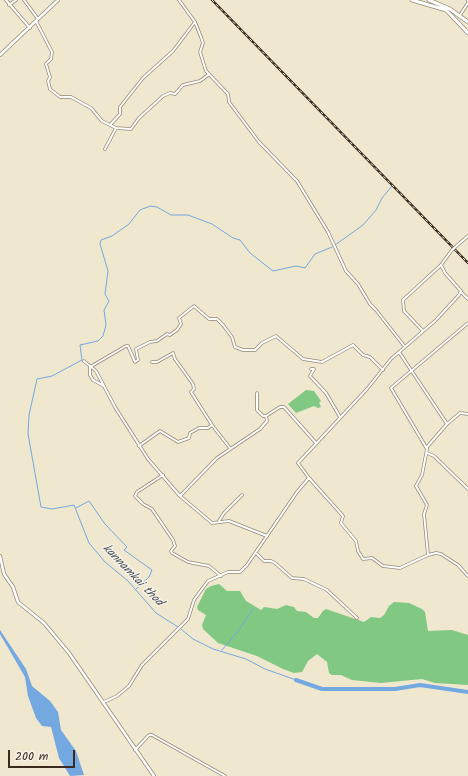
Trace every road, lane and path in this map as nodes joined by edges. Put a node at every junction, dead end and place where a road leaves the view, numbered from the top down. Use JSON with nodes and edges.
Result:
{"nodes":[{"id":1,"x":6,"y":0,"type":"edge"},
{"id":2,"x":16,"y":0,"type":"edge"},
{"id":3,"x":24,"y":0,"type":"edge"},
{"id":4,"x":58,"y":0,"type":"edge"},
{"id":5,"x":179,"y":0,"type":"edge"},
{"id":6,"x":412,"y":0,"type":"edge"},
{"id":7,"x":429,"y":0,"type":"edge"},
{"id":8,"x":468,"y":1,"type":"edge"},
{"id":9,"x":9,"y":5,"type":"junction"},
{"id":10,"x":460,"y":15,"type":"junction"},
{"id":11,"x":37,"y":20,"type":"junction"},
{"id":12,"x":195,"y":22,"type":"junction"},
{"id":13,"x":468,"y":22,"type":"edge"},
{"id":14,"x":30,"y":28,"type":"junction"},
{"id":15,"x":468,"y":32,"type":"edge"},
{"id":16,"x":0,"y":55,"type":"edge"},
{"id":17,"x":208,"y":75,"type":"junction"},
{"id":18,"x":110,"y":126,"type":"junction"},
{"id":19,"x":116,"y":128,"type":"junction"},
{"id":20,"x":105,"y":149,"type":"dead end"},
{"id":21,"x":468,"y":236,"type":"edge"},
{"id":22,"x":441,"y":265,"type":"junction"},
{"id":23,"x":461,"y":292,"type":"junction"},
{"id":24,"x":468,"y":299,"type":"edge"},
{"id":25,"x":468,"y":323,"type":"edge"},
{"id":26,"x":423,"y":331,"type":"junction"},
{"id":27,"x":405,"y":347,"type":"junction"},
{"id":28,"x":399,"y":352,"type":"junction"},
{"id":29,"x":84,"y":361,"type":"dead end"},
{"id":30,"x":152,"y":362,"type":"dead end"},
{"id":31,"x":91,"y":366,"type":"junction"},
{"id":32,"x":311,"y":369,"type":"dead end"},
{"id":33,"x":383,"y":370,"type":"junction"},
{"id":34,"x":411,"y":370,"type":"junction"},
{"id":35,"x":104,"y":386,"type":"junction"},
{"id":36,"x":257,"y":393,"type":"dead end"},
{"id":37,"x":468,"y":414,"type":"edge"},
{"id":38,"x":266,"y":416,"type":"junction"},
{"id":39,"x":340,"y":417,"type":"junction"},
{"id":40,"x":447,"y":424,"type":"junction"},
{"id":41,"x":212,"y":426,"type":"junction"},
{"id":42,"x":316,"y":443,"type":"junction"},
{"id":43,"x":139,"y":446,"type":"junction"},
{"id":44,"x":427,"y":447,"type":"junction"},
{"id":45,"x":230,"y":448,"type":"junction"},
{"id":46,"x":427,"y":453,"type":"junction"},
{"id":47,"x":163,"y":475,"type":"junction"},
{"id":48,"x":309,"y":478,"type":"junction"},
{"id":49,"x":468,"y":489,"type":"edge"},
{"id":50,"x":242,"y":495,"type":"dead end"},
{"id":51,"x":180,"y":496,"type":"junction"},
{"id":52,"x":219,"y":521,"type":"junction"},
{"id":53,"x":268,"y":536,"type":"junction"},
{"id":54,"x":257,"y":554,"type":"junction"},
{"id":55,"x":428,"y":554,"type":"junction"},
{"id":56,"x":0,"y":556,"type":"edge"},
{"id":57,"x":2,"y":574,"type":"edge"},
{"id":58,"x":221,"y":576,"type":"junction"},
{"id":59,"x":468,"y":576,"type":"edge"},
{"id":60,"x":357,"y":618,"type":"dead end"},
{"id":61,"x":104,"y":702,"type":"junction"},
{"id":62,"x":135,"y":750,"type":"junction"},
{"id":63,"x":154,"y":776,"type":"edge"},
{"id":64,"x":225,"y":776,"type":"edge"}],
"edges":[{"from":1,"to":9,"type":"street"},
{"from":2,"to":9,"type":"street"},
{"from":3,"to":11,"type":"street"},
{"from":4,"to":11,"type":"main road"},
{"from":5,"to":12,"type":"street"},
{"from":6,"to":15,"type":"highway"},
{"from":7,"to":10,"type":"highway"},
{"from":8,"to":10,"type":"street"},
{"from":9,"to":14,"type":"street"},
{"from":10,"to":13,"type":"highway"},
{"from":11,"to":14,"type":"main road"},
{"from":11,"to":18,"type":"street"},
{"from":12,"to":17,"type":"street"},
{"from":12,"to":18,"type":"street"},
{"from":14,"to":16,"type":"main road"},
{"from":17,"to":19,"type":"street"},
{"from":17,"to":27,"type":"street"},
{"from":18,"to":19,"type":"street"},
{"from":19,"to":20,"type":"street"},
{"from":21,"to":22,"type":"street","bridge":true},
{"from":22,"to":23,"type":"street"},
{"from":22,"to":26,"type":"street"},
{"from":23,"to":24,"type":"street"},
{"from":23,"to":26,"type":"street"},
{"from":25,"to":34,"type":"street"},
{"from":26,"to":27,"type":"street"},
{"from":27,"to":28,"type":"street"},
{"from":28,"to":33,"type":"street"},
{"from":28,"to":34,"type":"street"},
{"from":29,"to":31,"type":"street"},
{"from":30,"to":41,"type":"street"},
{"from":31,"to":33,"type":"street"},
{"from":31,"to":35,"type":"street"},
{"from":31,"to":35,"type":"street"},
{"from":32,"to":39,"type":"street"},
{"from":33,"to":39,"type":"street"},
{"from":34,"to":40,"type":"street"},
{"from":34,"to":44,"type":"street"},
{"from":35,"to":43,"type":"street"},
{"from":36,"to":38,"type":"street"},
{"from":37,"to":40,"type":"street"},
{"from":38,"to":42,"type":"street"},
{"from":38,"to":45,"type":"street"},
{"from":39,"to":42,"type":"street"},
{"from":40,"to":44,"type":"street"},
{"from":41,"to":43,"type":"street"},
{"from":41,"to":45,"type":"street"},
{"from":42,"to":48,"type":"street"},
{"from":43,"to":47,"type":"street"},
{"from":44,"to":46,"type":"street"},
{"from":45,"to":51,"type":"street"},
{"from":46,"to":49,"type":"street"},
{"from":46,"to":55,"type":"street"},
{"from":47,"to":51,"type":"street"},
{"from":47,"to":58,"type":"street"},
{"from":48,"to":53,"type":"street"},
{"from":48,"to":55,"type":"street"},
{"from":50,"to":52,"type":"street"},
{"from":51,"to":52,"type":"street"},
{"from":52,"to":53,"type":"street"},
{"from":53,"to":54,"type":"street"},
{"from":54,"to":58,"type":"street"},
{"from":54,"to":60,"type":"street"},
{"from":55,"to":59,"type":"street"},
{"from":56,"to":57,"type":"main road"},
{"from":57,"to":61,"type":"main road"},
{"from":58,"to":61,"type":"street"},
{"from":61,"to":62,"type":"main road"},
{"from":62,"to":63,"type":"main road"},
{"from":62,"to":64,"type":"street"}]}
